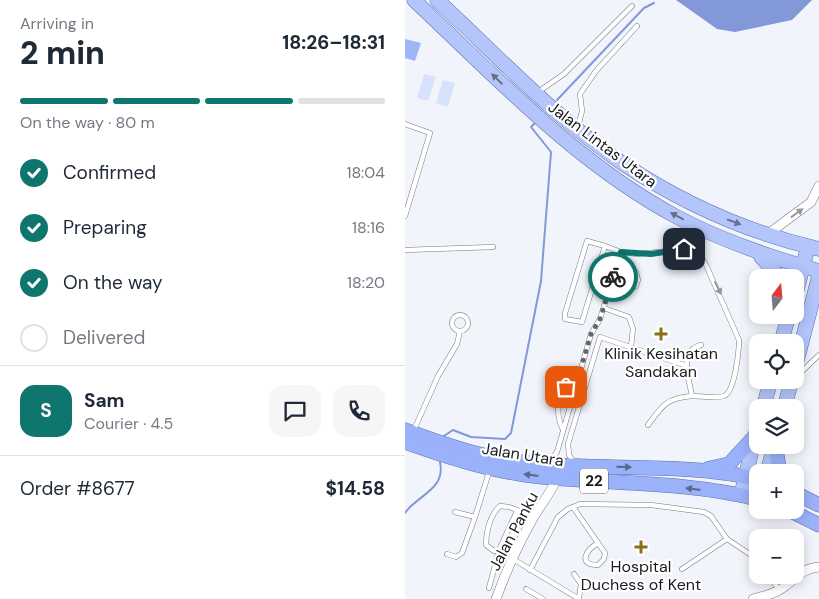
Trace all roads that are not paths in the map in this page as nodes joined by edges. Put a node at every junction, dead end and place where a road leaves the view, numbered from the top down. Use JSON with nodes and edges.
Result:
{"nodes":[{"id":1,"x":414,"y":0,"type":"edge"},
{"id":2,"x":437,"y":0,"type":"edge"},
{"id":3,"x":632,"y":6,"type":"dead end"},
{"id":4,"x":637,"y":26,"type":"dead end"},
{"id":5,"x":540,"y":96,"type":"junction"},
{"id":6,"x":405,"y":124,"type":"edge"},
{"id":7,"x":578,"y":129,"type":"junction"},
{"id":8,"x":819,"y":186,"type":"edge"},
{"id":9,"x":405,"y":216,"type":"edge"},
{"id":10,"x":768,"y":234,"type":"junction"},
{"id":11,"x":605,"y":246,"type":"junction"},
{"id":12,"x":493,"y":247,"type":"dead end"},
{"id":13,"x":743,"y":247,"type":"junction"},
{"id":14,"x":813,"y":248,"type":"edge"},
{"id":15,"x":405,"y":250,"type":"edge"},
{"id":16,"x":621,"y":252,"type":"junction"},
{"id":17,"x":617,"y":264,"type":"junction"},
{"id":18,"x":803,"y":267,"type":"junction"},
{"id":19,"x":774,"y":269,"type":"edge"},
{"id":20,"x":819,"y":271,"type":"edge"},
{"id":21,"x":819,"y":276,"type":"edge"},
{"id":22,"x":609,"y":290,"type":"junction"},
{"id":23,"x":604,"y":308,"type":"junction"},
{"id":24,"x":814,"y":309,"type":"edge"},
{"id":25,"x":459,"y":331,"type":"dead end"},
{"id":26,"x":804,"y":341,"type":"edge"},
{"id":27,"x":701,"y":345,"type":"dead end"},
{"id":28,"x":631,"y":347,"type":"junction"},
{"id":29,"x":819,"y":356,"type":"edge"},
{"id":30,"x":687,"y":366,"type":"junction"},
{"id":31,"x":804,"y":368,"type":"edge"},
{"id":32,"x":576,"y":385,"type":"junction"},
{"id":33,"x":692,"y":396,"type":"junction"},
{"id":34,"x":648,"y":426,"type":"dead end"},
{"id":35,"x":562,"y":428,"type":"junction"},
{"id":36,"x":407,"y":435,"type":"edge"},
{"id":37,"x":749,"y":440,"type":"edge"},
{"id":38,"x":451,"y":453,"type":"junction"},
{"id":39,"x":544,"y":464,"type":"junction"},
{"id":40,"x":580,"y":465,"type":"junction"},
{"id":41,"x":657,"y":468,"type":"junction"},
{"id":42,"x":491,"y":469,"type":"junction"},
{"id":43,"x":691,"y":471,"type":"junction"},
{"id":44,"x":557,"y":478,"type":"junction"},
{"id":45,"x":749,"y":478,"type":"edge"},
{"id":46,"x":749,"y":481,"type":"edge"},
{"id":47,"x":666,"y":486,"type":"junction"},
{"id":48,"x":741,"y":495,"type":"junction"},
{"id":49,"x":749,"y":497,"type":"edge"},
{"id":50,"x":804,"y":497,"type":"edge"},
{"id":51,"x":819,"y":505,"type":"edge"},
{"id":52,"x":573,"y":507,"type":"junction"},
{"id":53,"x":517,"y":510,"type":"junction"},
{"id":54,"x":455,"y":512,"type":"dead end"},
{"id":55,"x":534,"y":516,"type":"junction"},
{"id":56,"x":475,"y":517,"type":"junction"},
{"id":57,"x":804,"y":517,"type":"edge"},
{"id":58,"x":819,"y":524,"type":"edge"},
{"id":59,"x":727,"y":539,"type":"junction"},
{"id":60,"x":598,"y":543,"type":"junction"},
{"id":61,"x":499,"y":550,"type":"junction"},
{"id":62,"x":447,"y":554,"type":"dead end"},
{"id":63,"x":749,"y":554,"type":"edge"},
{"id":64,"x":513,"y":559,"type":"junction"},
{"id":65,"x":819,"y":567,"type":"edge"},
{"id":66,"x":682,"y":569,"type":"dead end"},
{"id":67,"x":530,"y":570,"type":"junction"},
{"id":68,"x":574,"y":574,"type":"dead end"},
{"id":69,"x":775,"y":584,"type":"edge"},
{"id":70,"x":489,"y":588,"type":"dead end"},
{"id":71,"x":526,"y":589,"type":"dead end"},
{"id":72,"x":779,"y":590,"type":"junction"},
{"id":73,"x":579,"y":598,"type":"edge"},
{"id":74,"x":496,"y":599,"type":"edge"},
{"id":75,"x":543,"y":599,"type":"edge"},
{"id":76,"x":753,"y":599,"type":"edge"}],
"edges":[{"from":13,"to":1,"type":"main road","name":"Jalan Lintas Utara","one_way":true},
{"from":2,"to":5,"type":"main road","name":"Jalan Lintas Utara"},
{"from":3,"to":5,"type":"lane"},
{"from":4,"to":7,"type":"lane"},
{"from":5,"to":7,"type":"main road","name":"Jalan Lintas Utara"},
{"from":6,"to":9,"type":"lane"},
{"from":7,"to":10,"type":"main road","name":"Jalan Lintas Utara","one_way":true},
{"from":10,"to":8,"type":"street","one_way":true},
{"from":10,"to":14,"type":"main road","name":"Jalan Lintas Utara"},
{"from":11,"to":11,"type":"lane"},
{"from":11,"to":16,"type":"lane"},
{"from":12,"to":15,"type":"lane"},
{"from":13,"to":18,"type":"main road","name":"Jalan Lintas Utara"},
{"from":13,"to":19,"type":"main road"},
{"from":14,"to":18,"type":"main road"},
{"from":16,"to":17,"type":"lane"},
{"from":16,"to":33,"type":"lane","one_way":true},
{"from":17,"to":22,"type":"lane"},
{"from":17,"to":22,"type":"lane"},
{"from":18,"to":20,"type":"main road","name":"Jalan Lintas Utara"},
{"from":21,"to":24,"type":"main road"},
{"from":22,"to":23,"type":"lane"},
{"from":23,"to":28,"type":"lane"},
{"from":23,"to":32,"type":"lane"},
{"from":24,"to":26,"type":"main road"},
{"from":25,"to":36,"type":"lane"},
{"from":27,"to":30,"type":"lane"},
{"from":28,"to":30,"type":"lane"},
{"from":28,"to":40,"type":"lane"},
{"from":29,"to":31,"type":"lane"},
{"from":30,"to":33,"type":"lane"},
{"from":32,"to":35,"type":"lane"},
{"from":32,"to":35,"type":"lane"},
{"from":33,"to":34,"type":"lane"},
{"from":35,"to":39,"type":"lane"},
{"from":36,"to":38,"type":"highway","name":"Jalan Utara","number":"22"},
{"from":37,"to":43,"type":"highway"},
{"from":38,"to":39,"type":"highway","name":"Jalan Utara","number":"22"},
{"from":38,"to":42,"type":"highway","name":"Jalan Utara","number":"22"},
{"from":39,"to":40,"type":"highway","name":"Jalan Utara","number":"22"},
{"from":40,"to":41,"type":"highway","name":"Jalan Utara","number":"22","one_way":true},
{"from":41,"to":43,"type":"highway","name":"Jalan Utara","number":"22"},
{"from":41,"to":47,"type":"highway"},
{"from":44,"to":42,"type":"highway","name":"Jalan Utara","number":"22","one_way":true},
{"from":42,"to":56,"type":"lane"},
{"from":43,"to":45,"type":"highway","name":"Jalan Utara","number":"22"},
{"from":44,"to":47,"type":"highway","name":"Jalan Utara","number":"22"},
{"from":44,"to":55,"type":"street","name":"Jalan Panku"},
{"from":46,"to":48,"type":"main road"},
{"from":48,"to":47,"type":"highway","name":"Jalan Utara","number":"22","one_way":true},
{"from":48,"to":49,"type":"highway","name":"Jalan Utara","number":"22"},
{"from":50,"to":51,"type":"highway"},
{"from":52,"to":59,"type":"lane"},
{"from":52,"to":60,"type":"lane"},
{"from":52,"to":67,"type":"lane"},
{"from":53,"to":55,"type":"lane"},
{"from":53,"to":61,"type":"lane"},
{"from":53,"to":61,"type":"lane"},
{"from":54,"to":56,"type":"lane"},
{"from":55,"to":64,"type":"street","name":"Jalan Panku"},
{"from":56,"to":62,"type":"lane"},
{"from":57,"to":58,"type":"highway"},
{"from":59,"to":63,"type":"lane"},
{"from":59,"to":66,"type":"lane"},
{"from":60,"to":60,"type":"lane"},
{"from":61,"to":70,"type":"lane"},
{"from":64,"to":67,"type":"lane"},
{"from":64,"to":74,"type":"street","name":"Jalan Panku"},
{"from":65,"to":72,"type":"street"},
{"from":67,"to":73,"type":"lane"},
{"from":68,"to":73,"type":"lane"},
{"from":69,"to":72,"type":"lane"},
{"from":71,"to":75,"type":"lane"},
{"from":72,"to":76,"type":"street"}]}
